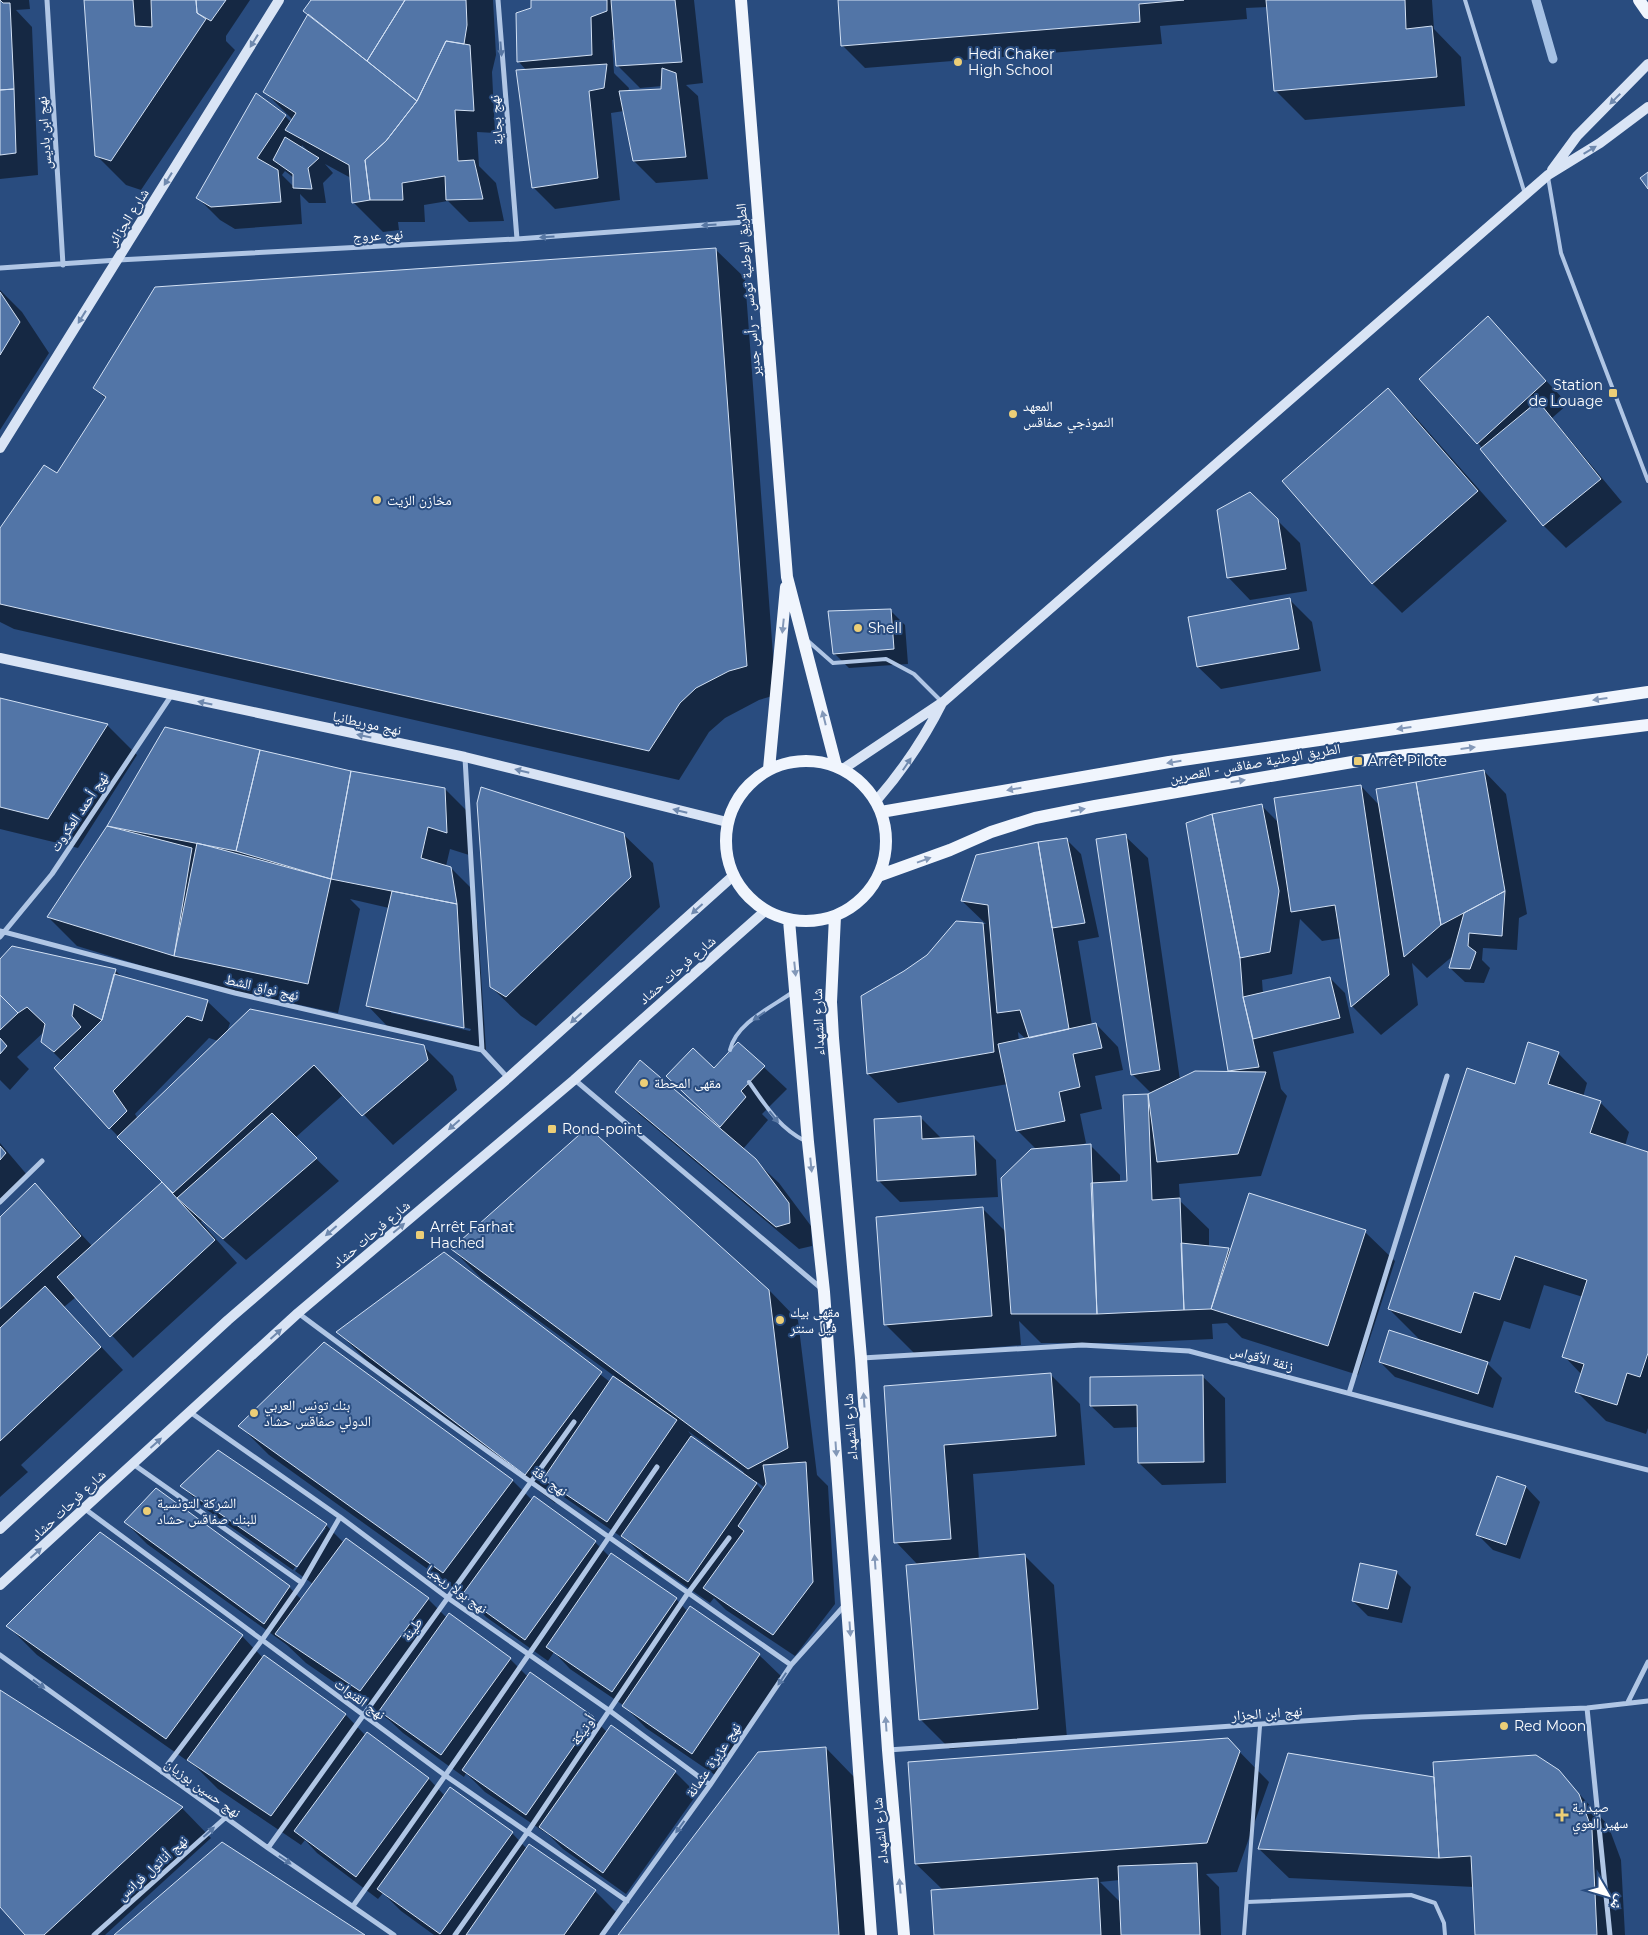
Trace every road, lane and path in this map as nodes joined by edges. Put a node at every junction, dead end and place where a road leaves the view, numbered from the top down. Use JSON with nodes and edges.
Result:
{"nodes":[{"id":1,"x":47,"y":0,"type":"edge"},
{"id":2,"x":279,"y":0,"type":"edge"},
{"id":3,"x":498,"y":0,"type":"edge"},
{"id":4,"x":741,"y":0,"type":"edge"},
{"id":5,"x":1465,"y":0,"type":"edge"},
{"id":6,"x":1639,"y":0,"type":"edge"},
{"id":7,"x":1648,"y":12,"type":"edge"},
{"id":8,"x":1648,"y":64,"type":"edge"},
{"id":9,"x":1648,"y":107,"type":"edge"},
{"id":10,"x":1548,"y":175,"type":"junction"},
{"id":11,"x":1525,"y":194,"type":"junction"},
{"id":12,"x":758,"y":221,"type":"junction"},
{"id":13,"x":517,"y":239,"type":"junction"},
{"id":14,"x":118,"y":260,"type":"junction"},
{"id":15,"x":64,"y":265,"type":"junction"},
{"id":16,"x":0,"y":268,"type":"edge"},
{"id":17,"x":0,"y":448,"type":"edge"},
{"id":18,"x":1648,"y":481,"type":"edge"},
{"id":19,"x":787,"y":577,"type":"junction"},
{"id":20,"x":803,"y":637,"type":"junction"},
{"id":21,"x":0,"y":658,"type":"edge"},
{"id":22,"x":1648,"y":692,"type":"edge"},
{"id":23,"x":172,"y":696,"type":"junction"},
{"id":24,"x":943,"y":702,"type":"junction"},
{"id":25,"x":1648,"y":725,"type":"edge"},
{"id":26,"x":465,"y":757,"type":"junction"},
{"id":27,"x":840,"y":767,"type":"junction"},
{"id":28,"x":769,"y":769,"type":"junction"},
{"id":29,"x":879,"y":806,"type":"junction"},
{"id":30,"x":727,"y":822,"type":"junction"},
{"id":31,"x":733,"y":876,"type":"junction"},
{"id":32,"x":878,"y":876,"type":"junction"},
{"id":33,"x":765,"y":911,"type":"junction"},
{"id":34,"x":835,"y":916,"type":"junction"},
{"id":35,"x":789,"y":920,"type":"junction"},
{"id":36,"x":2,"y":933,"type":"edge"},
{"id":37,"x":797,"y":990,"type":"junction"},
{"id":38,"x":482,"y":1050,"type":"junction"},
{"id":39,"x":730,"y":1050,"type":"dead end"},
{"id":40,"x":1447,"y":1076,"type":"dead end"},
{"id":41,"x":508,"y":1078,"type":"junction"},
{"id":42,"x":574,"y":1080,"type":"junction"},
{"id":43,"x":749,"y":1082,"type":"dead end"},
{"id":44,"x":808,"y":1142,"type":"junction"},
{"id":45,"x":42,"y":1161,"type":"dead end"},
{"id":46,"x":0,"y":1202,"type":"edge"},
{"id":47,"x":824,"y":1292,"type":"junction"},
{"id":48,"x":298,"y":1314,"type":"junction"},
{"id":49,"x":861,"y":1358,"type":"junction"},
{"id":50,"x":1349,"y":1393,"type":"junction"},
{"id":51,"x":190,"y":1412,"type":"junction"},
{"id":52,"x":574,"y":1422,"type":"dead end"},
{"id":53,"x":133,"y":1464,"type":"junction"},
{"id":54,"x":657,"y":1467,"type":"dead end"},
{"id":55,"x":1648,"y":1470,"type":"edge"},
{"id":56,"x":532,"y":1481,"type":"junction"},
{"id":57,"x":85,"y":1509,"type":"junction"},
{"id":58,"x":340,"y":1517,"type":"junction"},
{"id":59,"x":0,"y":1530,"type":"edge"},
{"id":60,"x":609,"y":1537,"type":"junction"},
{"id":61,"x":729,"y":1538,"type":"dead end"},
{"id":62,"x":302,"y":1583,"type":"junction"},
{"id":63,"x":0,"y":1586,"type":"edge"},
{"id":64,"x":688,"y":1593,"type":"junction"},
{"id":65,"x":448,"y":1598,"type":"junction"},
{"id":66,"x":848,"y":1602,"type":"junction"},
{"id":67,"x":262,"y":1640,"type":"junction"},
{"id":68,"x":528,"y":1653,"type":"junction"},
{"id":69,"x":0,"y":1655,"type":"edge"},
{"id":70,"x":1648,"y":1662,"type":"edge"},
{"id":71,"x":791,"y":1665,"type":"junction"},
{"id":72,"x":1648,"y":1701,"type":"edge"},
{"id":73,"x":1628,"y":1702,"type":"junction"},
{"id":74,"x":1587,"y":1708,"type":"junction"},
{"id":75,"x":610,"y":1711,"type":"junction"},
{"id":76,"x":364,"y":1716,"type":"junction"},
{"id":77,"x":1260,"y":1726,"type":"junction"},
{"id":78,"x":888,"y":1750,"type":"junction"},
{"id":79,"x":162,"y":1772,"type":"junction"},
{"id":80,"x":446,"y":1776,"type":"junction"},
{"id":81,"x":710,"y":1784,"type":"junction"},
{"id":82,"x":225,"y":1818,"type":"junction"},
{"id":83,"x":527,"y":1833,"type":"junction"},
{"id":84,"x":268,"y":1848,"type":"junction"},
{"id":85,"x":627,"y":1901,"type":"junction"},
{"id":86,"x":1247,"y":1902,"type":"junction"},
{"id":87,"x":353,"y":1906,"type":"junction"},
{"id":88,"x":94,"y":1935,"type":"edge"},
{"id":89,"x":394,"y":1935,"type":"edge"},
{"id":90,"x":455,"y":1935,"type":"edge"},
{"id":91,"x":602,"y":1935,"type":"edge"},
{"id":92,"x":871,"y":1935,"type":"edge"},
{"id":93,"x":904,"y":1935,"type":"edge"},
{"id":94,"x":1244,"y":1935,"type":"edge"},
{"id":95,"x":1445,"y":1935,"type":"edge"},
{"id":96,"x":1610,"y":1935,"type":"edge"}],
"edges":[{"from":1,"to":15,"type":"street","name":"نهج ابن باديس"},
{"from":2,"to":14,"type":"street","name":"شارع الجزائر","one_way":true},
{"from":3,"to":13,"type":"street","name":"نهج بجاية","one_way":true},
{"from":4,"to":12,"type":"main road","name":"الطريق الوطنية تونس - رأس جدير"},
{"from":5,"to":11,"type":"lane"},
{"from":6,"to":7,"type":"main road"},
{"from":8,"to":10,"type":"street","one_way":true},
{"from":10,"to":9,"type":"street","one_way":true},
{"from":10,"to":11,"type":"street"},
{"from":10,"to":18,"type":"lane"},
{"from":11,"to":24,"type":"street"},
{"from":12,"to":13,"type":"street","name":"نهج عروج","one_way":true},
{"from":12,"to":19,"type":"main road","name":"الطريق الوطنية تونس - رأس جدير"},
{"from":13,"to":14,"type":"street","name":"نهج عروج"},
{"from":14,"to":15,"type":"street","name":"نهج عروج"},
{"from":14,"to":17,"type":"street","name":"شارع الجزائر","one_way":true},
{"from":15,"to":16,"type":"street","name":"نهج عروج"},
{"from":19,"to":20,"type":"main road","name":"الطريق الوطنية تونس - رأس جدير"},
{"from":19,"to":28,"type":"main road","name":"الطريق الوطنية تونس - رأس جدير","one_way":true},
{"from":20,"to":24,"type":"lane"},
{"from":27,"to":20,"type":"main road","name":"الطريق الوطنية تونس - رأس جدير","one_way":true},
{"from":21,"to":23,"type":"street","name":"نهج موريطانيا"},
{"from":22,"to":29,"type":"main road","name":"الطريق الوطنية صفاقس - القصرين","one_way":true},
{"from":26,"to":23,"type":"street","name":"نهج موريطانيا","one_way":true},
{"from":23,"to":36,"type":"street","name":"نهج أحمد العكروت"},
{"from":24,"to":27,"type":"street"},
{"from":29,"to":24,"type":"street","one_way":true},
{"from":32,"to":25,"type":"main road","name":"الطريق الوطنية صفاقس - القصرين","one_way":true},
{"from":30,"to":26,"type":"street","name":"نهج موريطانيا","one_way":true},
{"from":26,"to":38,"type":"street"},
{"from":27,"to":28,"type":"main road"},
{"from":27,"to":29,"type":"main road"},
{"from":28,"to":30,"type":"main road"},
{"from":29,"to":32,"type":"main road"},
{"from":30,"to":31,"type":"main road"},
{"from":31,"to":33,"type":"main road"},
{"from":31,"to":41,"type":"street","name":"شارع فرحات حشاد","one_way":true},
{"from":32,"to":34,"type":"main road"},
{"from":33,"to":35,"type":"main road"},
{"from":33,"to":42,"type":"street","name":"شارع فرحات حشاد"},
{"from":34,"to":35,"type":"main road"},
{"from":34,"to":49,"type":"main road","name":"شارع الشهداء"},
{"from":35,"to":37,"type":"main road","name":"شارع الشهداء","one_way":true},
{"from":36,"to":38,"type":"street","name":"نهج نواق الشط"},
{"from":37,"to":39,"type":"lane","one_way":true},
{"from":37,"to":44,"type":"main road","name":"شارع الشهداء"},
{"from":38,"to":41,"type":"street"},
{"from":40,"to":50,"type":"street"},
{"from":41,"to":59,"type":"street","name":"شارع فرحات حشاد","one_way":true},
{"from":42,"to":47,"type":"street"},
{"from":48,"to":42,"type":"street","name":"شارع فرحات حشاد","one_way":true},
{"from":43,"to":44,"type":"lane","one_way":true},
{"from":44,"to":47,"type":"main road","name":"شارع الشهداء","one_way":true},
{"from":45,"to":46,"type":"street"},
{"from":47,"to":66,"type":"main road","name":"شارع الشهداء","one_way":true},
{"from":51,"to":48,"type":"street","name":"شارع فرحات حشاد","one_way":true},
{"from":48,"to":56,"type":"street","name":"نهج دقة"},
{"from":49,"to":50,"type":"street","name":"زنقة الأقواس"},
{"from":78,"to":49,"type":"main road","name":"شارع الشهداء","one_way":true},
{"from":50,"to":55,"type":"street","name":"زنقة الأقواس"},
{"from":53,"to":51,"type":"street","name":"شارع فرحات حشاد","one_way":true},
{"from":51,"to":58,"type":"street","name":"نهج بولا ريجيا"},
{"from":52,"to":56,"type":"street","name":"طينة"},
{"from":53,"to":57,"type":"street","name":"شارع فرحات حشاد"},
{"from":53,"to":62,"type":"street"},
{"from":54,"to":60,"type":"street"},
{"from":56,"to":60,"type":"street","name":"نهج دقة"},
{"from":56,"to":65,"type":"street","name":"طينة"},
{"from":63,"to":57,"type":"street","name":"شارع فرحات حشاد","one_way":true},
{"from":57,"to":67,"type":"street","name":"نهج القنوات"},
{"from":58,"to":62,"type":"street"},
{"from":58,"to":65,"type":"street","name":"نهج بولا ريجيا"},
{"from":60,"to":64,"type":"street","name":"نهج دقة"},
{"from":60,"to":68,"type":"street"},
{"from":61,"to":64,"type":"street","name":"أوتيكة"},
{"from":62,"to":67,"type":"street"},
{"from":64,"to":71,"type":"street","name":"نهج دقة"},
{"from":64,"to":75,"type":"street","name":"أوتيكة"},
{"from":65,"to":68,"type":"street","name":"نهج بولا ريجيا"},
{"from":65,"to":76,"type":"street","name":"طينة"},
{"from":66,"to":71,"type":"street","name":"نهج عزيزة عثمانة"},
{"from":66,"to":92,"type":"main road","name":"شارع الشهداء","one_way":true},
{"from":67,"to":76,"type":"street","name":"نهج القنوات"},
{"from":67,"to":79,"type":"street"},
{"from":68,"to":75,"type":"street","name":"نهج بولا ريجيا"},
{"from":68,"to":80,"type":"street"},
{"from":69,"to":79,"type":"street","name":"نهج حسين بوزيان","one_way":true},
{"from":70,"to":73,"type":"street"},
{"from":71,"to":81,"type":"street","name":"نهج عزيزة عثمانة","one_way":true},
{"from":72,"to":73,"type":"street","name":"نهج ابن الجزار"},
{"from":73,"to":74,"type":"street","name":"نهج ابن الجزار"},
{"from":74,"to":77,"type":"street","name":"نهج ابن الجزار"},
{"from":74,"to":96,"type":"street"},
{"from":75,"to":81,"type":"street","name":"نهج بولا ريجيا"},
{"from":75,"to":83,"type":"street","name":"أوتيكة"},
{"from":76,"to":80,"type":"street","name":"نهج القنوات"},
{"from":76,"to":84,"type":"street","name":"طينة"},
{"from":77,"to":78,"type":"street","name":"نهج ابن الجزار"},
{"from":77,"to":86,"type":"lane"},
{"from":93,"to":78,"type":"main road","name":"شارع الشهداء","one_way":true},
{"from":79,"to":82,"type":"street","name":"نهج حسين بوزيان"},
{"from":80,"to":83,"type":"street","name":"نهج القنوات"},
{"from":80,"to":87,"type":"street"},
{"from":81,"to":85,"type":"street","name":"نهج عزيزة عثمانة","one_way":true},
{"from":82,"to":84,"type":"street","name":"نهج حسين بوزيان"},
{"from":88,"to":82,"type":"street","name":"نهج أناتول فرانس","one_way":true},
{"from":83,"to":85,"type":"street","name":"نهج القنوات"},
{"from":83,"to":90,"type":"street","name":"أوتيكة"},
{"from":84,"to":87,"type":"street","name":"نهج حسين بوزيان","one_way":true},
{"from":85,"to":91,"type":"street","name":"نهج عزيزة عثمانة"},
{"from":86,"to":94,"type":"lane"},
{"from":86,"to":95,"type":"lane"},
{"from":87,"to":89,"type":"street","name":"نهج حسين بوزيان"}]}
